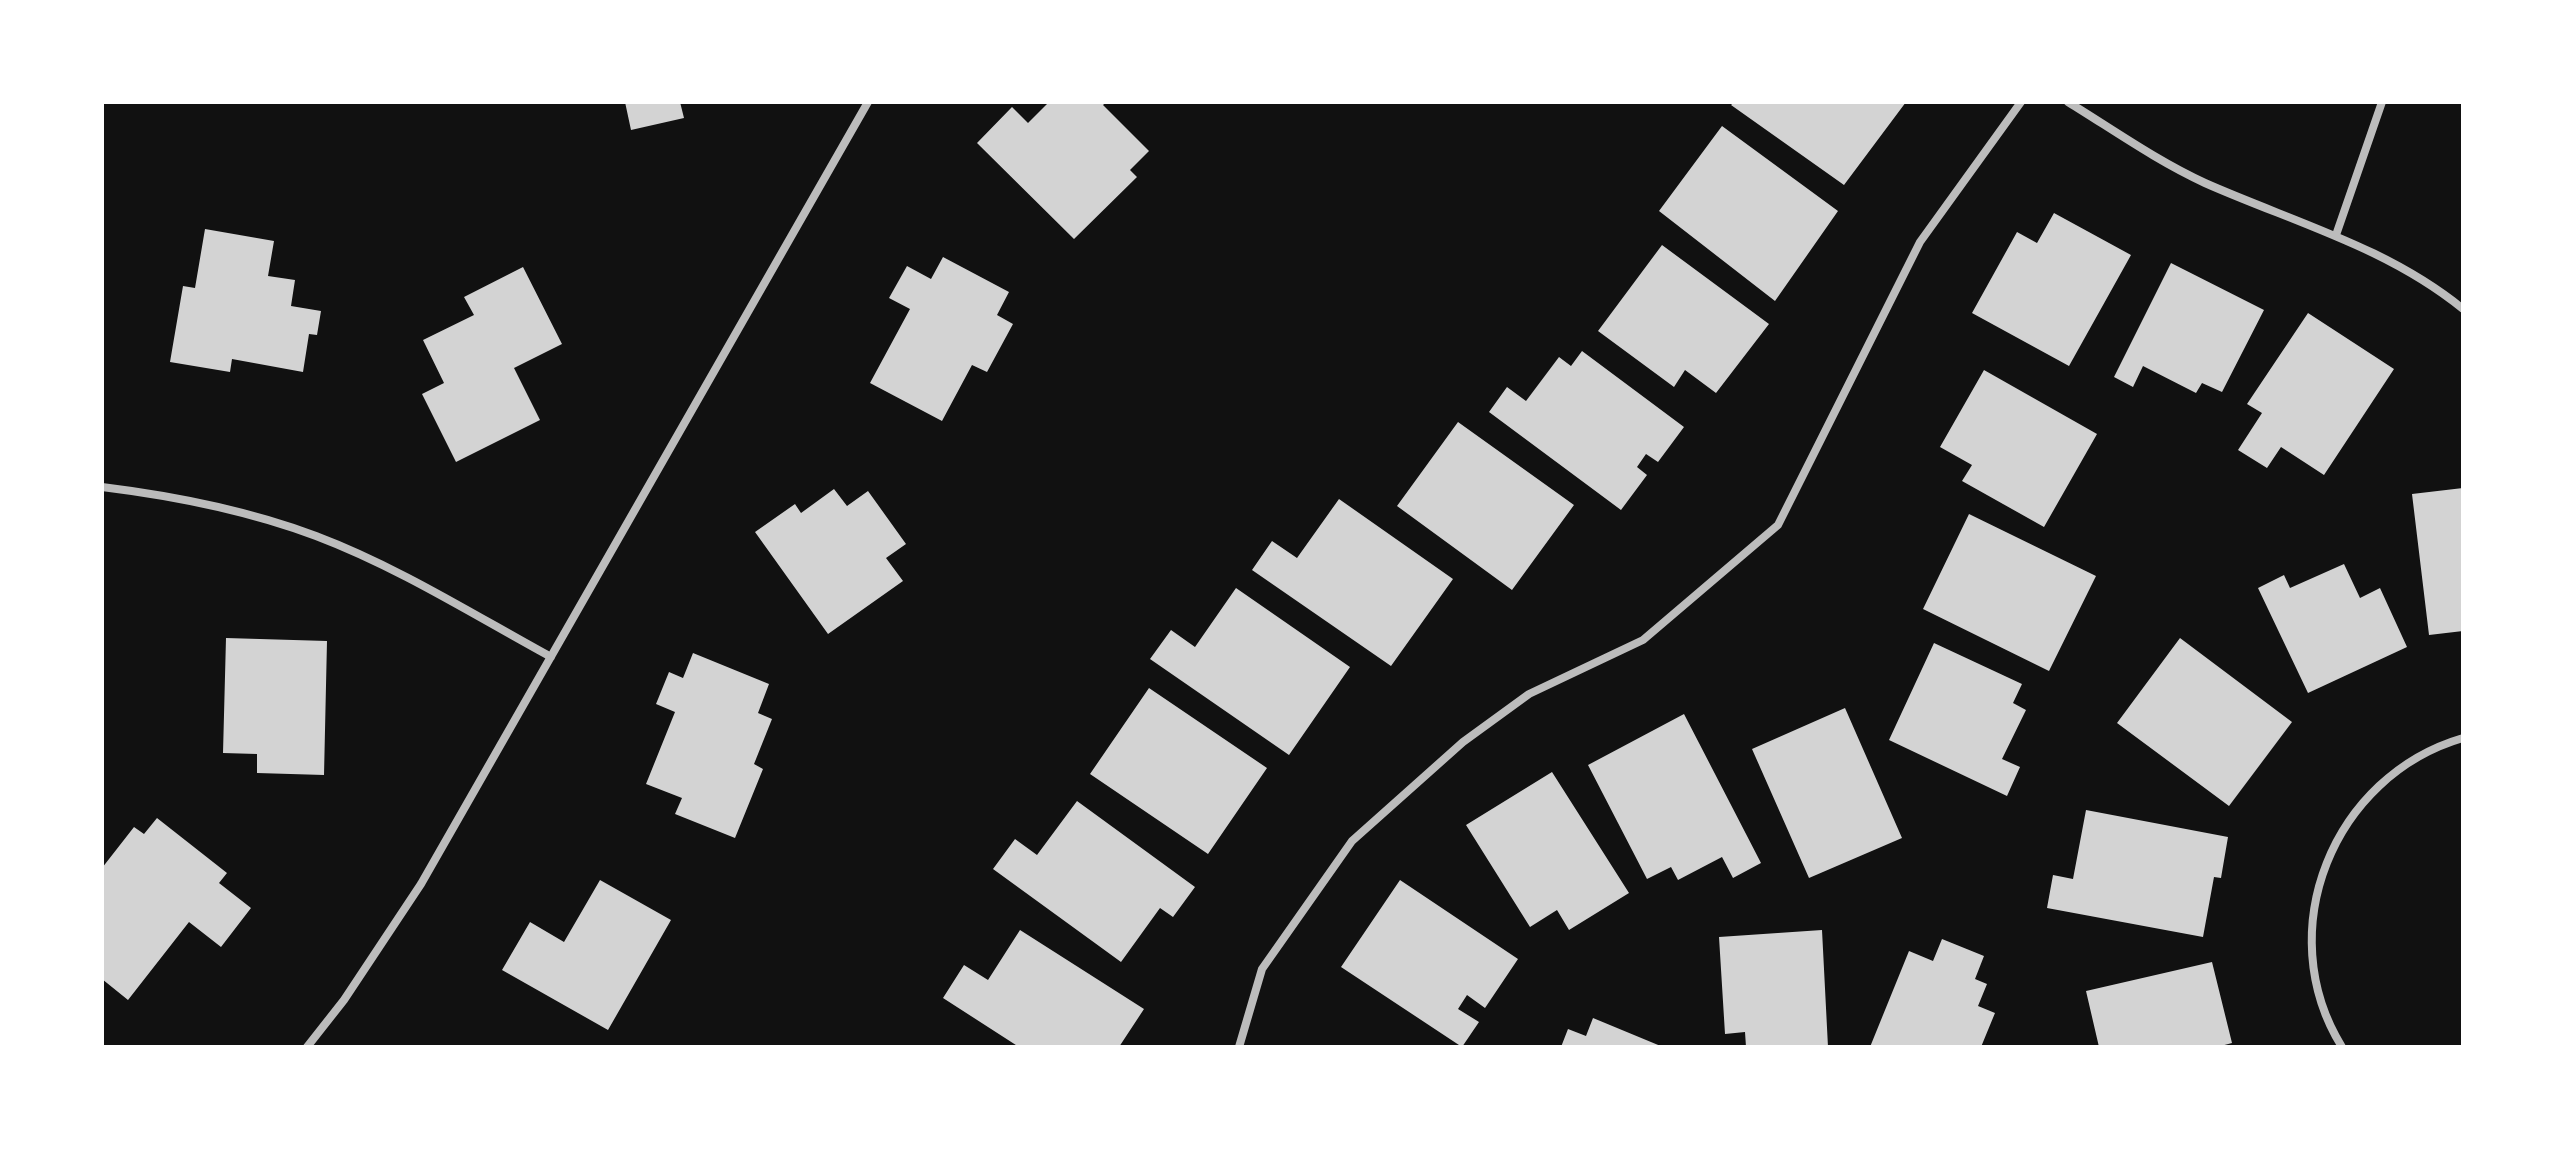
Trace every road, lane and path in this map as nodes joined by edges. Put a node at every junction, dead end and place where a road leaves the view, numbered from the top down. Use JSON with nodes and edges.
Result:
{"nodes":[{"id":1,"x":868,"y":102,"type":"edge"},
{"id":2,"x":2021,"y":102,"type":"edge"},
{"id":3,"x":2068,"y":102,"type":"edge"},
{"id":4,"x":2382,"y":102,"type":"edge"},
{"id":5,"x":2336,"y":235,"type":"junction"},
{"id":6,"x":2463,"y":309,"type":"edge"},
{"id":7,"x":102,"y":487,"type":"edge"},
{"id":8,"x":551,"y":657,"type":"junction"},
{"id":9,"x":2463,"y":738,"type":"edge"},
{"id":10,"x":307,"y":1047,"type":"edge"},
{"id":11,"x":1239,"y":1047,"type":"edge"},
{"id":12,"x":2342,"y":1047,"type":"edge"}],
"edges":[{"from":1,"to":8,"type":"street"},
{"from":2,"to":11,"type":"street"},
{"from":3,"to":5,"type":"street"},
{"from":4,"to":5,"type":"street"},
{"from":5,"to":6,"type":"street"},
{"from":7,"to":8,"type":"street"},
{"from":8,"to":10,"type":"street"},
{"from":9,"to":12,"type":"street"}]}
